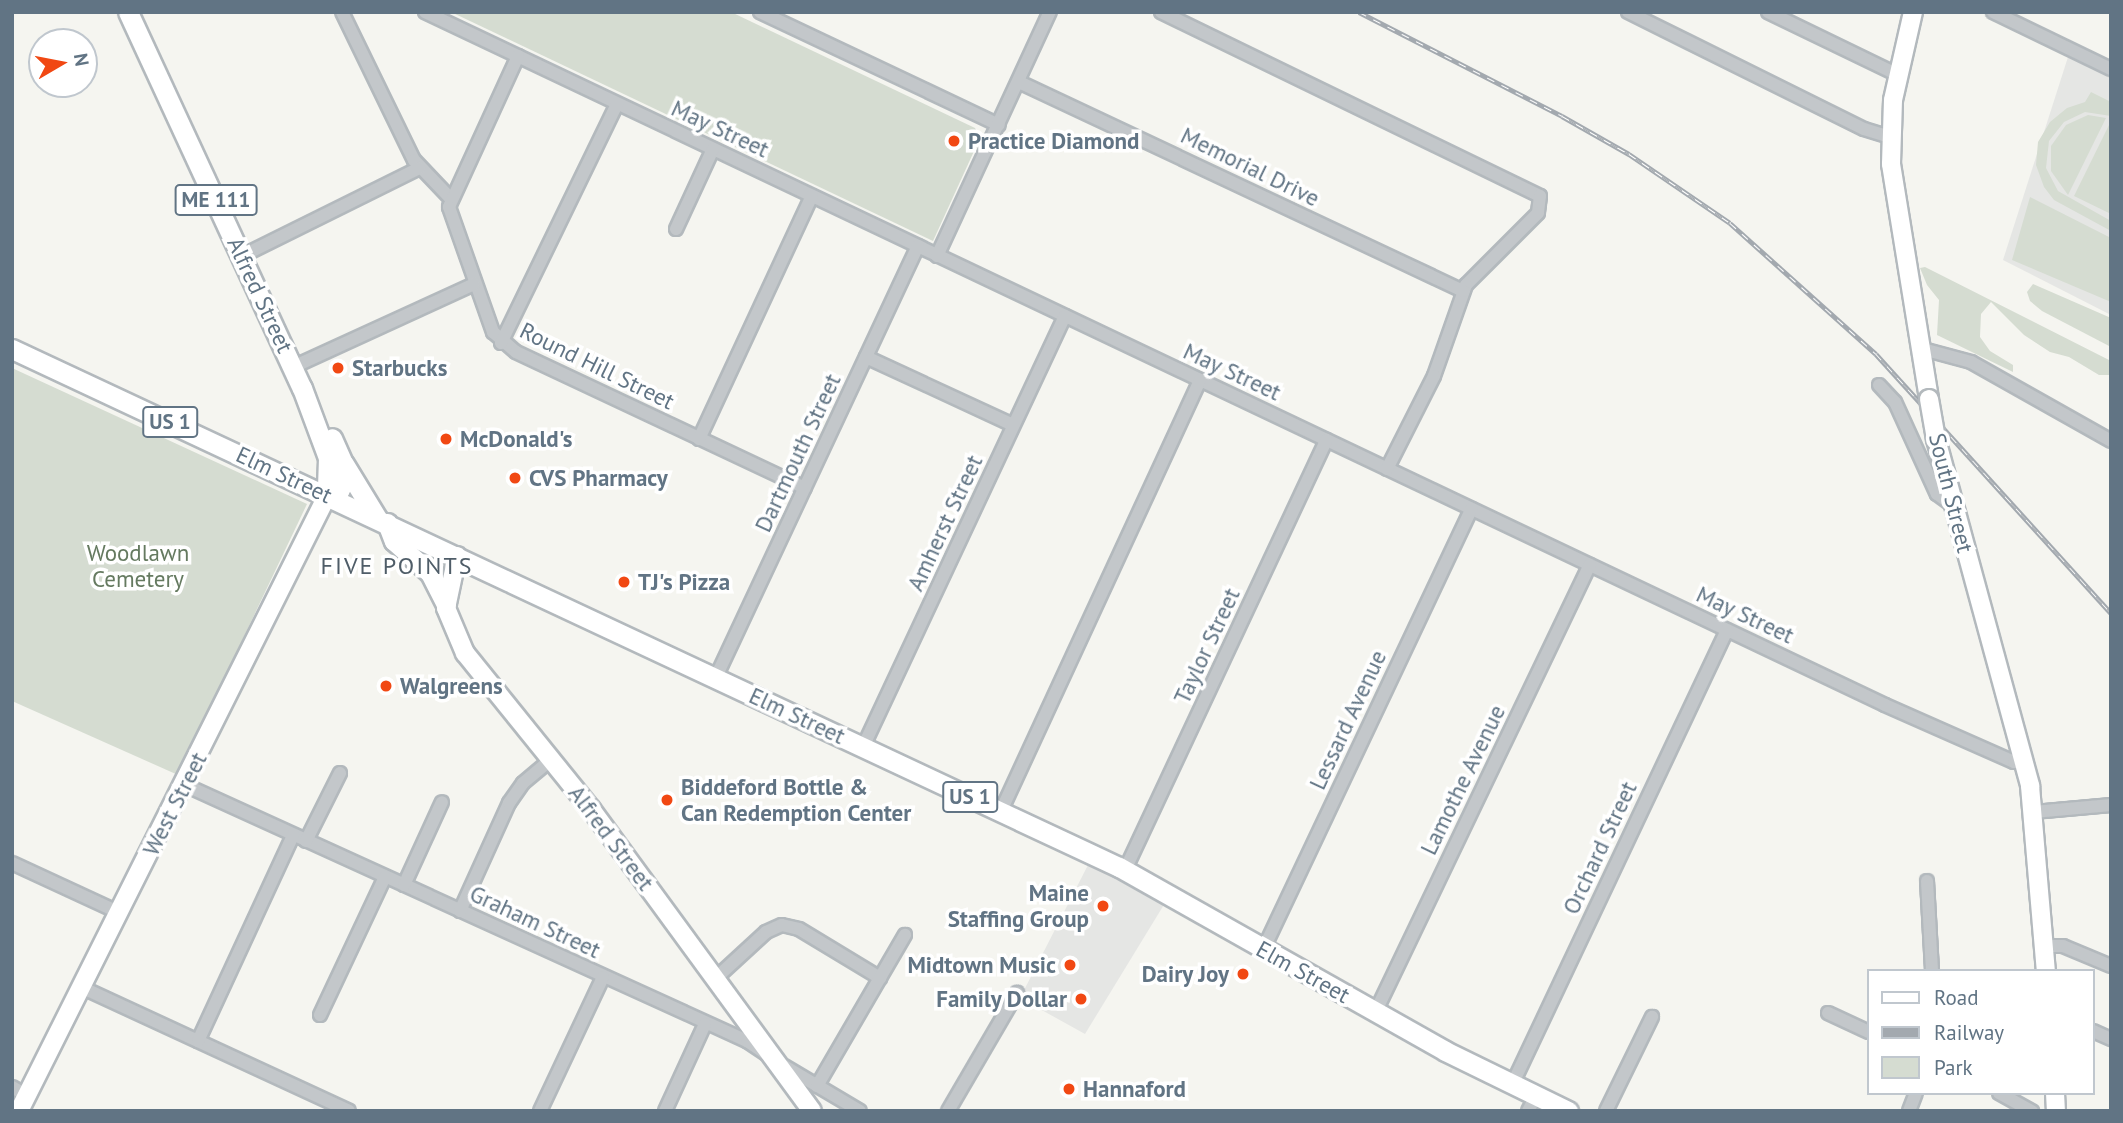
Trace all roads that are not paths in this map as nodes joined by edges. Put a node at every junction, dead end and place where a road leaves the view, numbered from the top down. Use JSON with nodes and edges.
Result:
{"nodes":[{"id":1,"x":342,"y":12,"type":"edge"},
{"id":2,"x":425,"y":12,"type":"edge"},
{"id":3,"x":760,"y":12,"type":"edge"},
{"id":4,"x":1161,"y":12,"type":"edge"},
{"id":5,"x":1628,"y":12,"type":"edge"},
{"id":6,"x":1768,"y":12,"type":"edge"},
{"id":7,"x":1913,"y":12,"type":"edge"},
{"id":8,"x":1993,"y":12,"type":"edge"},
{"id":9,"x":1044,"y":13,"type":"edge"},
{"id":10,"x":133,"y":14,"type":"edge"},
{"id":11,"x":518,"y":56,"type":"junction"},
{"id":12,"x":2111,"y":69,"type":"edge"},
{"id":13,"x":1896,"y":75,"type":"junction"},
{"id":14,"x":1019,"y":82,"type":"junction"},
{"id":15,"x":617,"y":104,"type":"junction"},
{"id":16,"x":999,"y":125,"type":"junction"},
{"id":17,"x":1891,"y":137,"type":"junction"},
{"id":18,"x":713,"y":149,"type":"junction"},
{"id":19,"x":419,"y":168,"type":"junction"},
{"id":20,"x":812,"y":196,"type":"junction"},
{"id":21,"x":451,"y":199,"type":"junction"},
{"id":22,"x":676,"y":229,"type":"dead end"},
{"id":23,"x":918,"y":246,"type":"junction"},
{"id":24,"x":242,"y":256,"type":"junction"},
{"id":25,"x":937,"y":256,"type":"junction"},
{"id":26,"x":474,"y":284,"type":"junction"},
{"id":27,"x":1462,"y":291,"type":"junction"},
{"id":28,"x":1065,"y":316,"type":"junction"},
{"id":29,"x":501,"y":343,"type":"junction"},
{"id":30,"x":1919,"y":348,"type":"junction"},
{"id":31,"x":12,"y":349,"type":"edge"},
{"id":32,"x":866,"y":357,"type":"junction"},
{"id":33,"x":293,"y":367,"type":"junction"},
{"id":34,"x":1200,"y":380,"type":"junction"},
{"id":35,"x":1879,"y":385,"type":"dead end"},
{"id":36,"x":302,"y":388,"type":"junction"},
{"id":37,"x":1013,"y":425,"type":"junction"},
{"id":38,"x":699,"y":439,"type":"junction"},
{"id":39,"x":1326,"y":440,"type":"junction"},
{"id":40,"x":2111,"y":441,"type":"edge"},
{"id":41,"x":343,"y":463,"type":"junction"},
{"id":42,"x":1387,"y":469,"type":"junction"},
{"id":43,"x":805,"y":488,"type":"junction"},
{"id":44,"x":327,"y":496,"type":"junction"},
{"id":45,"x":1951,"y":503,"type":"junction"},
{"id":46,"x":1471,"y":509,"type":"junction"},
{"id":47,"x":382,"y":521,"type":"junction"},
{"id":48,"x":457,"y":556,"type":"junction"},
{"id":49,"x":1590,"y":565,"type":"junction"},
{"id":50,"x":446,"y":604,"type":"junction"},
{"id":51,"x":1727,"y":630,"type":"junction"},
{"id":52,"x":716,"y":677,"type":"junction"},
{"id":53,"x":863,"y":747,"type":"junction"},
{"id":54,"x":552,"y":759,"type":"junction"},
{"id":55,"x":2025,"y":762,"type":"junction"},
{"id":56,"x":340,"y":774,"type":"dead end"},
{"id":57,"x":185,"y":785,"type":"junction"},
{"id":58,"x":442,"y":802,"type":"dead end"},
{"id":59,"x":2111,"y":805,"type":"edge"},
{"id":60,"x":1001,"y":811,"type":"junction"},
{"id":61,"x":2034,"y":812,"type":"junction"},
{"id":62,"x":293,"y":835,"type":"junction"},
{"id":63,"x":306,"y":841,"type":"junction"},
{"id":64,"x":12,"y":863,"type":"edge"},
{"id":65,"x":1125,"y":870,"type":"junction"},
{"id":66,"x":385,"y":877,"type":"junction"},
{"id":67,"x":1927,"y":881,"type":"dead end"},
{"id":68,"x":404,"y":885,"type":"junction"},
{"id":69,"x":460,"y":911,"type":"junction"},
{"id":70,"x":120,"y":913,"type":"junction"},
{"id":71,"x":905,"y":935,"type":"dead end"},
{"id":72,"x":2044,"y":946,"type":"junction"},
{"id":73,"x":1263,"y":950,"type":"junction"},
{"id":74,"x":2111,"y":966,"type":"edge"},
{"id":75,"x":1932,"y":969,"type":"edge"},
{"id":76,"x":2046,"y":969,"type":"edge"},
{"id":77,"x":603,"y":977,"type":"junction"},
{"id":78,"x":716,"y":978,"type":"junction"},
{"id":79,"x":880,"y":978,"type":"junction"},
{"id":80,"x":82,"y":987,"type":"junction"},
{"id":81,"x":1017,"y":993,"type":"dead end"},
{"id":82,"x":1375,"y":1013,"type":"junction"},
{"id":83,"x":1828,"y":1013,"type":"dead end"},
{"id":84,"x":320,"y":1015,"type":"dead end"},
{"id":85,"x":1652,"y":1017,"type":"dead end"},
{"id":86,"x":705,"y":1024,"type":"junction"},
{"id":87,"x":1868,"y":1032,"type":"edge"},
{"id":88,"x":2095,"y":1032,"type":"edge"},
{"id":89,"x":2111,"y":1039,"type":"edge"},
{"id":90,"x":198,"y":1041,"type":"junction"},
{"id":91,"x":774,"y":1059,"type":"junction"},
{"id":92,"x":1512,"y":1085,"type":"junction"},
{"id":93,"x":817,"y":1086,"type":"junction"},
{"id":94,"x":2003,"y":1095,"type":"edge"},
{"id":95,"x":19,"y":1098,"type":"edge"},
{"id":96,"x":1532,"y":1103,"type":"edge"},
{"id":97,"x":349,"y":1111,"type":"edge"},
{"id":98,"x":540,"y":1111,"type":"edge"},
{"id":99,"x":665,"y":1111,"type":"edge"},
{"id":100,"x":812,"y":1111,"type":"edge"},
{"id":101,"x":860,"y":1111,"type":"edge"},
{"id":102,"x":948,"y":1111,"type":"edge"},
{"id":103,"x":1567,"y":1111,"type":"edge"},
{"id":104,"x":1606,"y":1111,"type":"edge"},
{"id":105,"x":2032,"y":1111,"type":"edge"}],
"edges":[{"from":1,"to":19,"type":"street"},
{"from":2,"to":11,"type":"street","name":"May Street"},
{"from":3,"to":16,"type":"street"},
{"from":4,"to":27,"type":"street"},
{"from":5,"to":17,"type":"street"},
{"from":6,"to":13,"type":"street"},
{"from":7,"to":13,"type":"street","name":"South Street"},
{"from":8,"to":12,"type":"street"},
{"from":9,"to":14,"type":"street"},
{"from":10,"to":24,"type":"main road","name":"Alfred Street","number":"ME 111"},
{"from":11,"to":15,"type":"street","name":"May Street"},
{"from":11,"to":21,"type":"street"},
{"from":13,"to":17,"type":"street","name":"South Street"},
{"from":14,"to":16,"type":"street"},
{"from":14,"to":27,"type":"street","name":"Memorial Drive"},
{"from":15,"to":18,"type":"street","name":"May Street"},
{"from":15,"to":29,"type":"street"},
{"from":16,"to":25,"type":"street"},
{"from":17,"to":30,"type":"street","name":"South Street"},
{"from":18,"to":20,"type":"street","name":"May Street"},
{"from":18,"to":22,"type":"street"},
{"from":19,"to":21,"type":"street"},
{"from":19,"to":24,"type":"street"},
{"from":20,"to":23,"type":"street","name":"May Street"},
{"from":20,"to":38,"type":"street"},
{"from":21,"to":26,"type":"street","name":"Round Hill Street"},
{"from":23,"to":25,"type":"street","name":"May Street"},
{"from":23,"to":32,"type":"street","name":"Dartmouth Street"},
{"from":24,"to":33,"type":"main road","name":"Alfred Street","number":"ME 111"},
{"from":25,"to":28,"type":"street","name":"May Street"},
{"from":26,"to":29,"type":"street","name":"Round Hill Street"},
{"from":26,"to":33,"type":"street"},
{"from":27,"to":42,"type":"street"},
{"from":28,"to":34,"type":"street","name":"May Street"},
{"from":28,"to":37,"type":"street","name":"Amherst Street"},
{"from":29,"to":38,"type":"street","name":"Round Hill Street"},
{"from":30,"to":40,"type":"street"},
{"from":30,"to":45,"type":"street","name":"South Street","bridge":true},
{"from":31,"to":44,"type":"main road","name":"Elm Street","number":"US 1"},
{"from":32,"to":37,"type":"street"},
{"from":32,"to":43,"type":"street","name":"Dartmouth Street"},
{"from":33,"to":36,"type":"main road","name":"Alfred Street","number":"ME 111"},
{"from":34,"to":39,"type":"street","name":"May Street"},
{"from":34,"to":60,"type":"street"},
{"from":35,"to":45,"type":"street"},
{"from":36,"to":41,"type":"main road","name":"Alfred Street","number":"ME 111"},
{"from":36,"to":44,"type":"main road","name":"Alfred Street","number":"ME 111"},
{"from":37,"to":53,"type":"street","name":"Amherst Street"},
{"from":38,"to":43,"type":"street","name":"Round Hill Street"},
{"from":39,"to":42,"type":"street","name":"May Street"},
{"from":39,"to":65,"type":"street","name":"Taylor Street"},
{"from":41,"to":44,"type":"main road"},
{"from":41,"to":47,"type":"main road","name":"Alfred Street"},
{"from":42,"to":46,"type":"street","name":"May Street"},
{"from":43,"to":52,"type":"street","name":"Dartmouth Street"},
{"from":44,"to":47,"type":"main road","name":"Elm Street","number":"US 1"},
{"from":44,"to":57,"type":"street","name":"West Street"},
{"from":45,"to":55,"type":"street","name":"South Street"},
{"from":46,"to":49,"type":"street","name":"May Street"},
{"from":46,"to":73,"type":"street","name":"Lessard Avenue"},
{"from":47,"to":48,"type":"main road","name":"Elm Street","number":"US 1"},
{"from":47,"to":50,"type":"main road","name":"Alfred Street"},
{"from":48,"to":50,"type":"street","name":"Alfred Street"},
{"from":48,"to":52,"type":"main road","name":"Elm Street","number":"US 1"},
{"from":49,"to":51,"type":"street","name":"May Street"},
{"from":49,"to":82,"type":"street","name":"Lamothe Avenue"},
{"from":50,"to":54,"type":"street","name":"Alfred Street"},
{"from":51,"to":55,"type":"street","name":"May Street"},
{"from":51,"to":92,"type":"street","name":"Orchard Street"},
{"from":52,"to":53,"type":"main road","name":"Elm Street","number":"US 1"},
{"from":53,"to":60,"type":"main road","name":"Elm Street","number":"US 1"},
{"from":54,"to":69,"type":"street"},
{"from":54,"to":78,"type":"street","name":"Alfred Street"},
{"from":55,"to":61,"type":"street","name":"South Street"},
{"from":56,"to":63,"type":"street"},
{"from":57,"to":62,"type":"street","name":"Graham Street"},
{"from":57,"to":70,"type":"street","name":"West Street"},
{"from":58,"to":68,"type":"street"},
{"from":59,"to":61,"type":"street"},
{"from":60,"to":65,"type":"main road","name":"Elm Street","number":"US 1"},
{"from":61,"to":72,"type":"street","name":"South Street"},
{"from":62,"to":63,"type":"street","name":"Graham Street"},
{"from":62,"to":90,"type":"street"},
{"from":63,"to":66,"type":"street","name":"Graham Street"},
{"from":64,"to":70,"type":"street"},
{"from":65,"to":73,"type":"main road","name":"Elm Street","number":"US 1"},
{"from":66,"to":68,"type":"street","name":"Graham Street"},
{"from":66,"to":84,"type":"street"},
{"from":67,"to":75,"type":"street"},
{"from":68,"to":69,"type":"street","name":"Graham Street"},
{"from":69,"to":77,"type":"street","name":"Graham Street"},
{"from":70,"to":80,"type":"street","name":"West Street"},
{"from":71,"to":79,"type":"street"},
{"from":72,"to":74,"type":"street"},
{"from":72,"to":76,"type":"street","name":"South Street"},
{"from":73,"to":82,"type":"main road","name":"Elm Street","number":"US 1"},
{"from":77,"to":86,"type":"street","name":"Graham Street"},
{"from":77,"to":98,"type":"street"},
{"from":78,"to":79,"type":"street"},
{"from":78,"to":91,"type":"street","name":"Alfred Street"},
{"from":79,"to":93,"type":"street"},
{"from":80,"to":90,"type":"street"},
{"from":80,"to":95,"type":"street","name":"West Street"},
{"from":81,"to":102,"type":"street"},
{"from":82,"to":92,"type":"main road","name":"Elm Street","number":"US 1"},
{"from":83,"to":87,"type":"street"},
{"from":85,"to":104,"type":"street"},
{"from":86,"to":91,"type":"street","name":"Graham Street"},
{"from":86,"to":99,"type":"street"},
{"from":88,"to":89,"type":"street"},
{"from":90,"to":97,"type":"street"},
{"from":91,"to":93,"type":"street","name":"Graham Street"},
{"from":91,"to":100,"type":"street","name":"Alfred Street"},
{"from":92,"to":96,"type":"main road","name":"Elm Street","number":"US 1"},
{"from":93,"to":101,"type":"street","name":"Graham Street"},
{"from":94,"to":105,"type":"street"},
{"from":96,"to":103,"type":"main road","name":"Elm Street","number":"US 1"}]}
